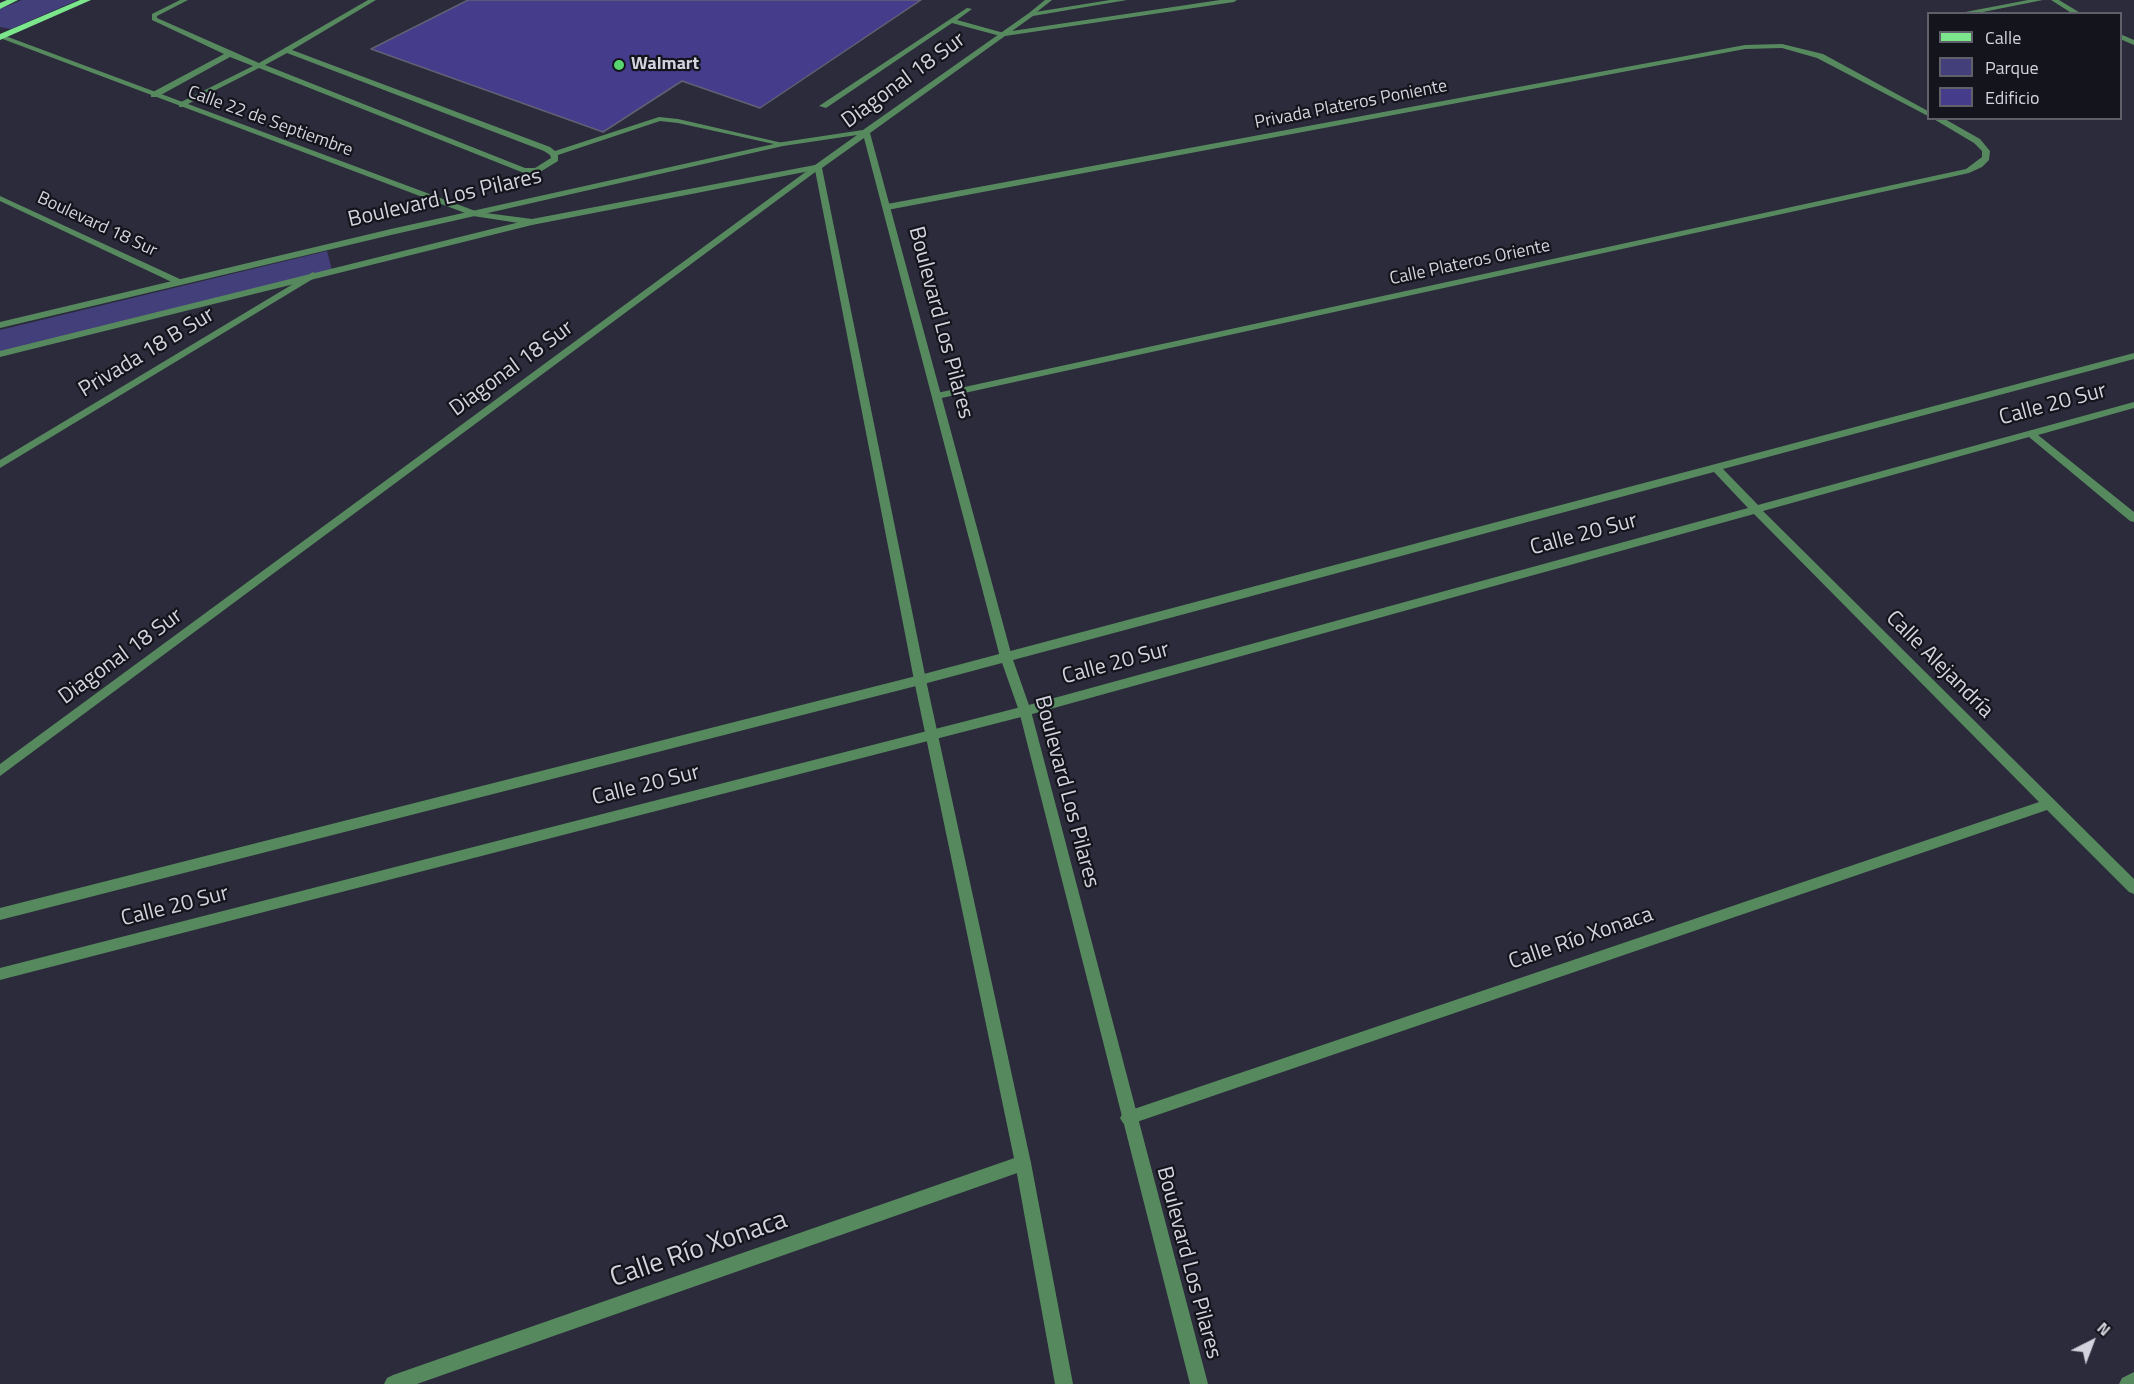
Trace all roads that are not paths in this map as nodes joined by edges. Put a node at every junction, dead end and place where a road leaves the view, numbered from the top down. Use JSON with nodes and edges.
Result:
{"nodes":[{"id":1,"x":14,"y":0,"type":"edge"},
{"id":2,"x":87,"y":0,"type":"edge"},
{"id":3,"x":185,"y":0,"type":"edge"},
{"id":4,"x":373,"y":0,"type":"edge"},
{"id":5,"x":1049,"y":0,"type":"edge"},
{"id":6,"x":1124,"y":0,"type":"edge"},
{"id":7,"x":1234,"y":0,"type":"edge"},
{"id":8,"x":2040,"y":0,"type":"edge"},
{"id":9,"x":2054,"y":0,"type":"edge"},
{"id":10,"x":0,"y":6,"type":"edge"},
{"id":11,"x":969,"y":9,"type":"dead end"},
{"id":12,"x":1970,"y":12,"type":"edge"},
{"id":13,"x":2075,"y":12,"type":"edge"},
{"id":14,"x":1031,"y":14,"type":"junction"},
{"id":15,"x":951,"y":21,"type":"junction"},
{"id":16,"x":1001,"y":35,"type":"junction"},
{"id":17,"x":0,"y":37,"type":"edge"},
{"id":18,"x":286,"y":50,"type":"junction"},
{"id":19,"x":230,"y":54,"type":"junction"},
{"id":20,"x":260,"y":65,"type":"junction"},
{"id":21,"x":154,"y":95,"type":"junction"},
{"id":22,"x":182,"y":105,"type":"junction"},
{"id":23,"x":823,"y":106,"type":"dead end"},
{"id":24,"x":1927,"y":113,"type":"edge"},
{"id":25,"x":1940,"y":120,"type":"edge"},
{"id":26,"x":866,"y":131,"type":"junction"},
{"id":27,"x":783,"y":144,"type":"junction"},
{"id":28,"x":554,"y":154,"type":"junction"},
{"id":29,"x":818,"y":167,"type":"junction"},
{"id":30,"x":0,"y":198,"type":"edge"},
{"id":31,"x":887,"y":207,"type":"junction"},
{"id":32,"x":476,"y":213,"type":"junction"},
{"id":33,"x":532,"y":222,"type":"junction"},
{"id":34,"x":313,"y":275,"type":"junction"},
{"id":35,"x":179,"y":282,"type":"junction"},
{"id":36,"x":0,"y":325,"type":"edge"},
{"id":37,"x":0,"y":354,"type":"edge"},
{"id":38,"x":2134,"y":356,"type":"edge"},
{"id":39,"x":937,"y":396,"type":"junction"},
{"id":40,"x":2134,"y":405,"type":"edge"},
{"id":41,"x":2030,"y":434,"type":"junction"},
{"id":42,"x":0,"y":465,"type":"edge"},
{"id":43,"x":1717,"y":469,"type":"junction"},
{"id":44,"x":1754,"y":510,"type":"junction"},
{"id":45,"x":2134,"y":518,"type":"edge"},
{"id":46,"x":1006,"y":657,"type":"junction"},
{"id":47,"x":920,"y":680,"type":"junction"},
{"id":48,"x":1025,"y":711,"type":"junction"},
{"id":49,"x":933,"y":734,"type":"junction"},
{"id":50,"x":0,"y":771,"type":"edge"},
{"id":51,"x":2049,"y":804,"type":"junction"},
{"id":52,"x":2134,"y":888,"type":"edge"},
{"id":53,"x":0,"y":914,"type":"edge"},
{"id":54,"x":0,"y":974,"type":"edge"},
{"id":55,"x":1128,"y":1118,"type":"junction"},
{"id":56,"x":1023,"y":1163,"type":"junction"},
{"id":57,"x":2134,"y":1381,"type":"edge"},
{"id":58,"x":393,"y":1384,"type":"edge"},
{"id":59,"x":1064,"y":1384,"type":"edge"},
{"id":60,"x":1199,"y":1384,"type":"edge"},
{"id":61,"x":2128,"y":1384,"type":"edge"}],
"edges":[{"from":1,"to":10,"type":"main road"},
{"from":2,"to":17,"type":"main road"},
{"from":3,"to":19,"type":"street"},
{"from":4,"to":18,"type":"street"},
{"from":5,"to":14,"type":"street","name":"Diagonal 18 Sur"},
{"from":6,"to":14,"type":"street"},
{"from":7,"to":16,"type":"street"},
{"from":8,"to":12,"type":"street"},
{"from":9,"to":13,"type":"street"},
{"from":11,"to":15,"type":"street"},
{"from":14,"to":16,"type":"street","name":"Diagonal 18 Sur"},
{"from":15,"to":16,"type":"street"},
{"from":15,"to":23,"type":"street"},
{"from":16,"to":26,"type":"street","name":"Diagonal 18 Sur"},
{"from":17,"to":21,"type":"street","name":"Calle 22 de Septiembre"},
{"from":18,"to":20,"type":"street"},
{"from":18,"to":28,"type":"street"},
{"from":19,"to":20,"type":"street"},
{"from":19,"to":21,"type":"street"},
{"from":20,"to":22,"type":"street"},
{"from":20,"to":28,"type":"street"},
{"from":21,"to":22,"type":"street","name":"Calle 22 de Septiembre"},
{"from":22,"to":32,"type":"street","name":"Calle 22 de Septiembre"},
{"from":24,"to":31,"type":"street","name":"Privada Plateros Poniente"},
{"from":25,"to":39,"type":"street","name":"Calle Plateros Oriente"},
{"from":26,"to":27,"type":"street","name":"Boulevard Los Pilares"},
{"from":26,"to":29,"type":"street","name":"Diagonal 18 Sur"},
{"from":26,"to":31,"type":"street","name":"Boulevard Los Pilares"},
{"from":27,"to":28,"type":"street"},
{"from":27,"to":32,"type":"street","name":"Boulevard Los Pilares"},
{"from":29,"to":33,"type":"street","name":"Boulevard Los Pilares"},
{"from":29,"to":47,"type":"street"},
{"from":29,"to":50,"type":"street","name":"Diagonal 18 Sur"},
{"from":30,"to":35,"type":"street","name":"Boulevard 18 Sur"},
{"from":31,"to":39,"type":"street","name":"Boulevard Los Pilares"},
{"from":32,"to":33,"type":"street","name":"Calle 22 de Septiembre"},
{"from":32,"to":35,"type":"street","name":"Boulevard Los Pilares"},
{"from":33,"to":34,"type":"street","name":"Boulevard Los Pilares"},
{"from":34,"to":37,"type":"street","name":"Boulevard Los Pilares"},
{"from":34,"to":42,"type":"street","name":"Privada 18 B Sur"},
{"from":35,"to":36,"type":"street","name":"Boulevard Los Pilares"},
{"from":38,"to":43,"type":"street","name":"Calle 20 Sur"},
{"from":39,"to":46,"type":"street","name":"Boulevard Los Pilares"},
{"from":40,"to":41,"type":"street","name":"Calle 20 Sur"},
{"from":41,"to":44,"type":"street","name":"Calle 20 Sur"},
{"from":41,"to":45,"type":"street"},
{"from":43,"to":44,"type":"street","name":"Calle Alejandría"},
{"from":43,"to":46,"type":"street","name":"Calle 20 Sur"},
{"from":44,"to":48,"type":"street","name":"Calle 20 Sur"},
{"from":44,"to":51,"type":"street","name":"Calle Alejandría"},
{"from":46,"to":47,"type":"street","name":"Calle 20 Sur"},
{"from":46,"to":48,"type":"street","name":"Boulevard Los Pilares"},
{"from":47,"to":49,"type":"street"},
{"from":47,"to":53,"type":"street","name":"Calle 20 Sur"},
{"from":48,"to":49,"type":"street","name":"Calle 20 Sur"},
{"from":48,"to":55,"type":"street","name":"Boulevard Los Pilares"},
{"from":49,"to":54,"type":"street","name":"Calle 20 Sur"},
{"from":49,"to":56,"type":"street"},
{"from":51,"to":52,"type":"street","name":"Calle Alejandría"},
{"from":51,"to":55,"type":"street","name":"Calle Río Xonaca"},
{"from":55,"to":60,"type":"street","name":"Boulevard Los Pilares"},
{"from":56,"to":58,"type":"street","name":"Calle Río Xonaca"},
{"from":56,"to":59,"type":"street"},
{"from":57,"to":61,"type":"street"}]}
